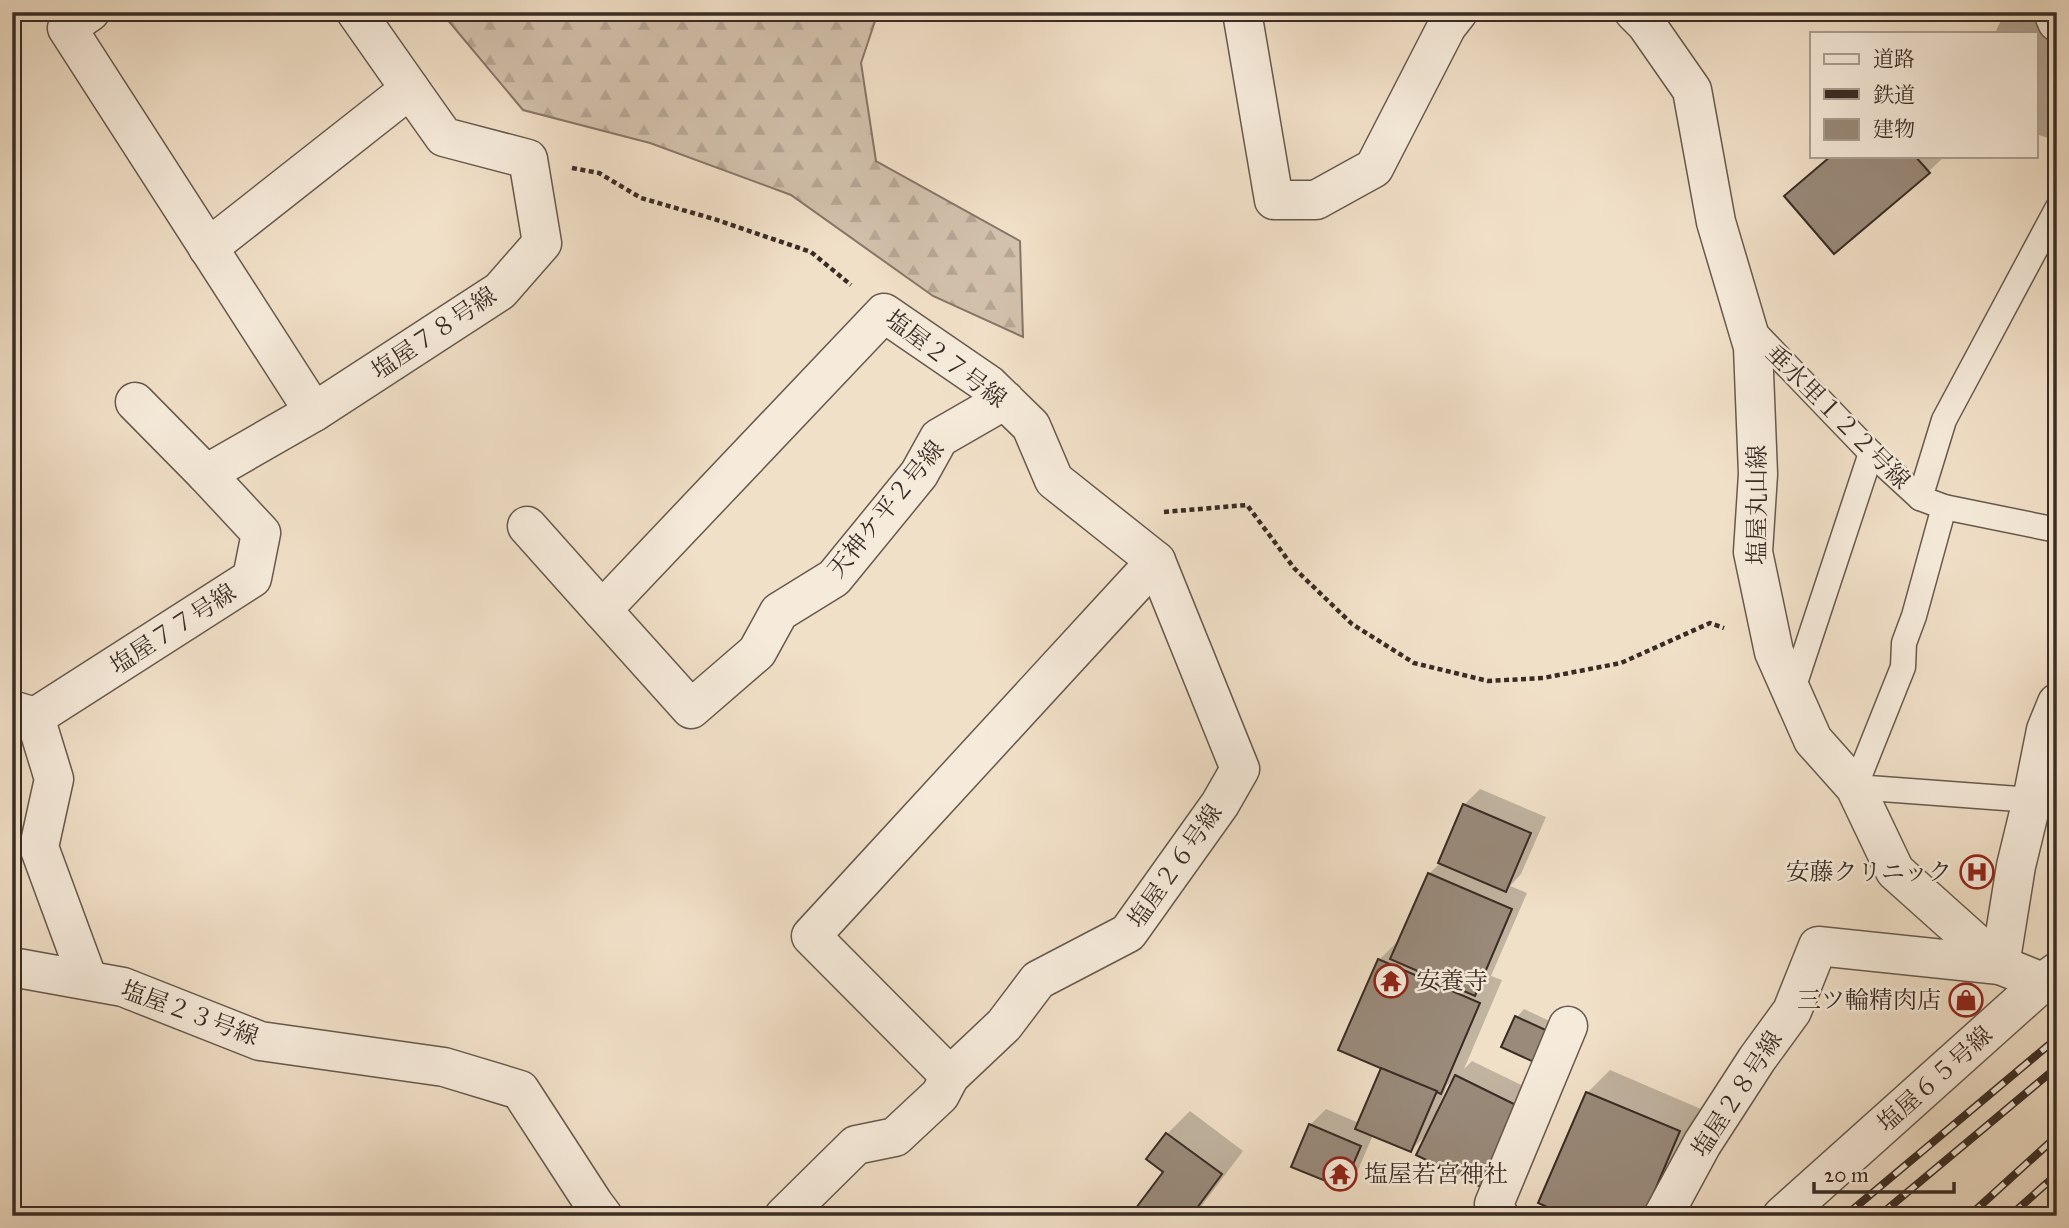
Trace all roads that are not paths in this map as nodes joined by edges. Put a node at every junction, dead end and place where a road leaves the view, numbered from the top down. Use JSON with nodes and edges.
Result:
{"nodes":[{"id":1,"x":356,"y":12,"type":"edge"},
{"id":2,"x":1242,"y":12,"type":"edge"},
{"id":3,"x":1458,"y":12,"type":"edge"},
{"id":4,"x":1634,"y":12,"type":"edge"},
{"id":5,"x":2053,"y":12,"type":"edge"},
{"id":6,"x":72,"y":17,"type":"edge"},
{"id":7,"x":2057,"y":22,"type":"edge"},
{"id":8,"x":410,"y":89,"type":"junction"},
{"id":9,"x":2057,"y":209,"type":"edge"},
{"id":10,"x":208,"y":248,"type":"junction"},
{"id":11,"x":1746,"y":324,"type":"junction"},
{"id":12,"x":1005,"y":400,"type":"junction"},
{"id":13,"x":135,"y":402,"type":"dead end"},
{"id":14,"x":314,"y":412,"type":"junction"},
{"id":15,"x":1871,"y":453,"type":"junction"},
{"id":16,"x":206,"y":474,"type":"junction"},
{"id":17,"x":1920,"y":498,"type":"junction"},
{"id":18,"x":1944,"y":507,"type":"junction"},
{"id":19,"x":1101,"y":517,"type":"joint"},
{"id":20,"x":527,"y":526,"type":"dead end"},
{"id":21,"x":2057,"y":530,"type":"edge"},
{"id":22,"x":1156,"y":561,"type":"junction"},
{"id":23,"x":603,"y":610,"type":"junction"},
{"id":24,"x":1792,"y":692,"type":"junction"},
{"id":25,"x":2057,"y":703,"type":"edge"},
{"id":26,"x":24,"y":714,"type":"edge"},
{"id":27,"x":1855,"y":787,"type":"junction"},
{"id":28,"x":2045,"y":799,"type":"edge"},
{"id":29,"x":2000,"y":965,"type":"junction"},
{"id":30,"x":12,"y":967,"type":"edge"},
{"id":31,"x":88,"y":980,"type":"junction"},
{"id":32,"x":2052,"y":981,"type":"edge"},
{"id":33,"x":1568,"y":1026,"type":"dead end"},
{"id":34,"x":950,"y":1076,"type":"junction"},
{"id":35,"x":603,"y":1216,"type":"edge"},
{"id":36,"x":784,"y":1216,"type":"edge"},
{"id":37,"x":1499,"y":1216,"type":"edge"},
{"id":38,"x":1663,"y":1216,"type":"edge"},
{"id":39,"x":1782,"y":1216,"type":"edge"}],
"edges":[{"from":1,"to":8,"type":"street"},
{"from":2,"to":3,"type":"street"},
{"from":4,"to":11,"type":"street","name":"塩屋丸山線"},
{"from":5,"to":7,"type":"street"},
{"from":6,"to":10,"type":"street"},
{"from":8,"to":10,"type":"street"},
{"from":8,"to":14,"type":"street","name":"塩屋７８号線"},
{"from":9,"to":17,"type":"lane"},
{"from":10,"to":14,"type":"street"},
{"from":11,"to":15,"type":"lane","name":"垂水里１２２号線"},
{"from":11,"to":24,"type":"street","name":"塩屋丸山線"},
{"from":12,"to":19,"type":"street","name":"塩屋２７号線"},
{"from":12,"to":23,"type":"street","name":"塩屋２７号線"},
{"from":12,"to":23,"type":"street","name":"天神ケ平２号線"},
{"from":13,"to":16,"type":"street"},
{"from":14,"to":16,"type":"street"},
{"from":15,"to":17,"type":"lane","name":"垂水里１２２号線"},
{"from":15,"to":24,"type":"lane"},
{"from":16,"to":26,"type":"street","name":"塩屋７７号線"},
{"from":17,"to":18,"type":"lane","name":"垂水里１２２号線"},
{"from":18,"to":21,"type":"lane","name":"垂水里１２２号線"},
{"from":18,"to":27,"type":"lane"},
{"from":19,"to":22,"type":"street","name":"塩屋２６号線"},
{"from":20,"to":23,"type":"street","name":"天神ケ平２号線"},
{"from":22,"to":34,"type":"street","name":"塩屋２６号線"},
{"from":22,"to":34,"type":"street"},
{"from":24,"to":27,"type":"street","name":"塩屋丸山線"},
{"from":25,"to":28,"type":"street"},
{"from":26,"to":31,"type":"street","name":"塩屋２３号線"},
{"from":27,"to":28,"type":"lane"},
{"from":27,"to":29,"type":"street","name":"塩屋丸山線"},
{"from":28,"to":29,"type":"street"},
{"from":29,"to":32,"type":"street","name":"塩屋丸山線"},
{"from":29,"to":38,"type":"street","name":"塩屋２８号線"},
{"from":30,"to":31,"type":"street"},
{"from":31,"to":35,"type":"street","name":"塩屋２３号線"},
{"from":32,"to":39,"type":"street","name":"塩屋６５号線"},
{"from":33,"to":37,"type":"street"},
{"from":34,"to":36,"type":"street","name":"塩屋２６号線"}]}
